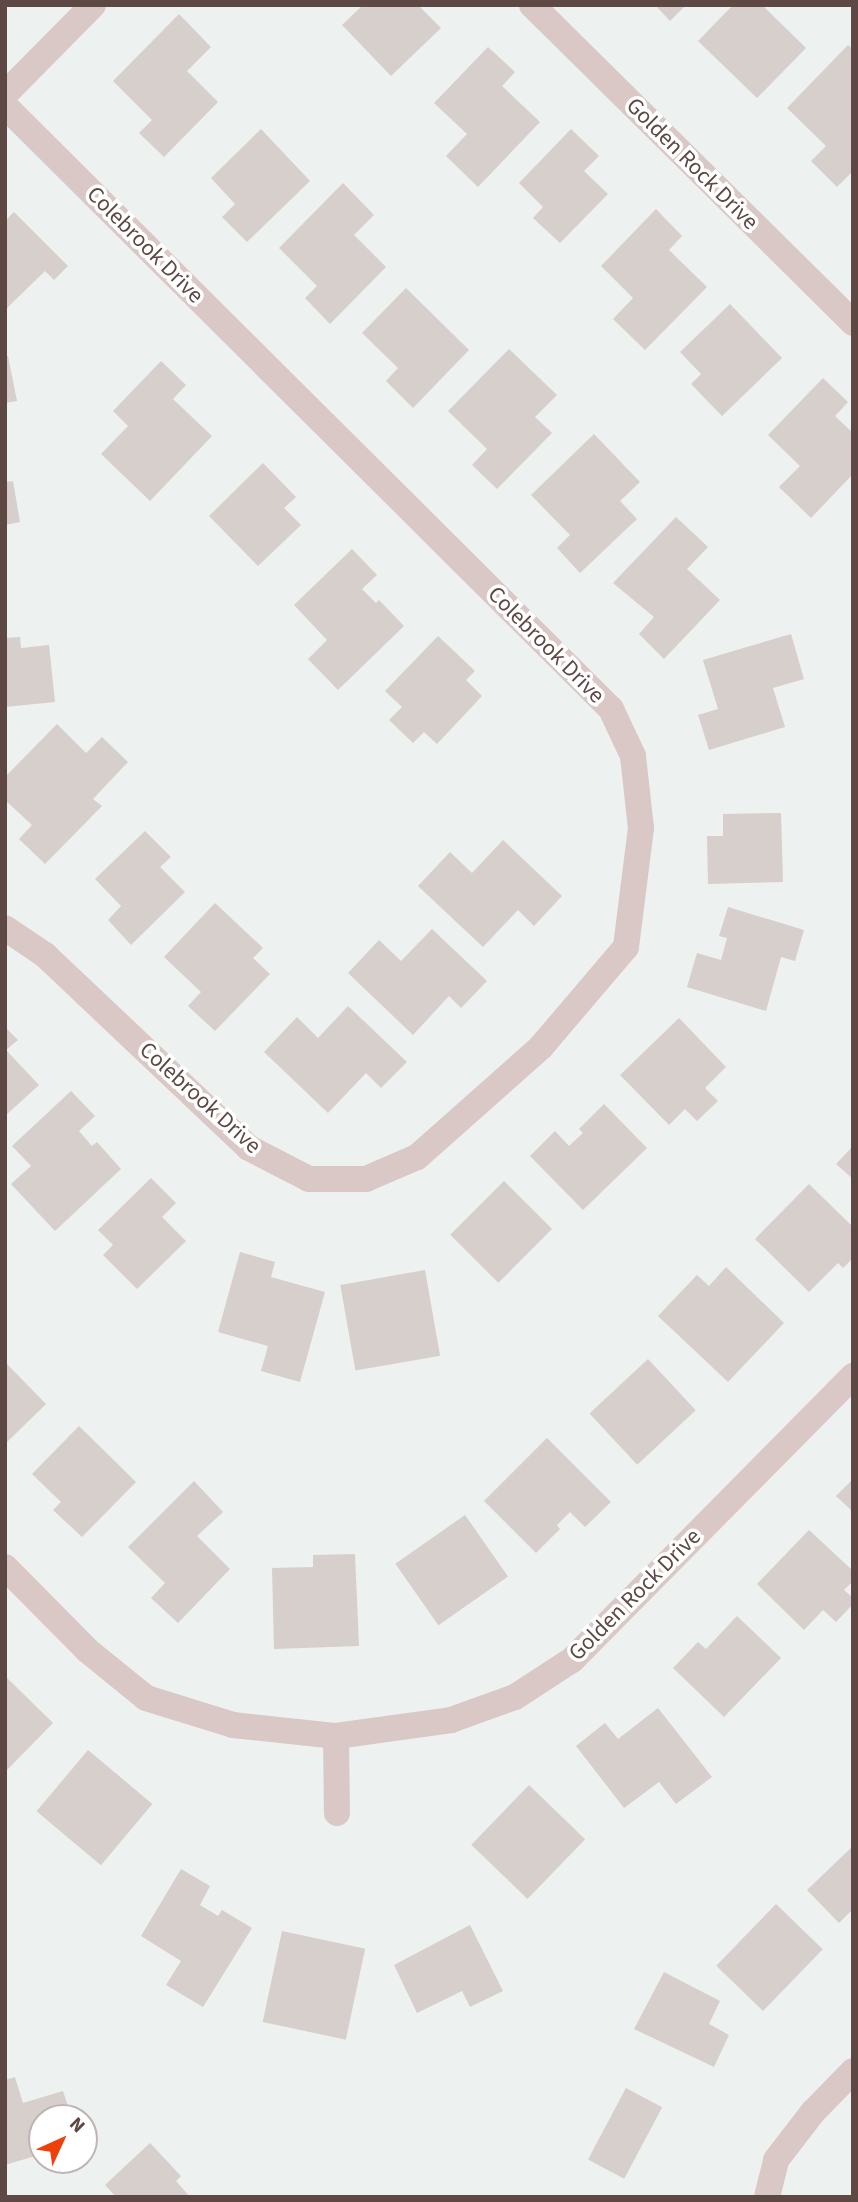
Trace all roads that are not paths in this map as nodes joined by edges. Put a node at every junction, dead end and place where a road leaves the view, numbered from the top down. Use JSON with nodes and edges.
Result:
{"nodes":[{"id":1,"x":93,"y":5,"type":"edge"},
{"id":2,"x":532,"y":5,"type":"edge"},
{"id":3,"x":5,"y":94,"type":"edge"},
{"id":4,"x":5,"y":106,"type":"edge"},
{"id":5,"x":853,"y":323,"type":"edge"},
{"id":6,"x":5,"y":928,"type":"edge"},
{"id":7,"x":853,"y":1376,"type":"edge"},
{"id":8,"x":5,"y":1567,"type":"edge"},
{"id":9,"x":336,"y":1736,"type":"junction"},
{"id":10,"x":337,"y":1813,"type":"dead end"},
{"id":11,"x":853,"y":2071,"type":"edge"},
{"id":12,"x":767,"y":2197,"type":"edge"}],
"edges":[{"from":1,"to":3,"type":"street"},
{"from":2,"to":5,"type":"street","name":"Golden Rock Drive"},
{"from":4,"to":6,"type":"street","name":"Colebrook Drive"},
{"from":7,"to":9,"type":"street","name":"Golden Rock Drive"},
{"from":8,"to":9,"type":"street","name":"Golden Rock Drive"},
{"from":9,"to":10,"type":"street"},
{"from":11,"to":12,"type":"street"}]}
